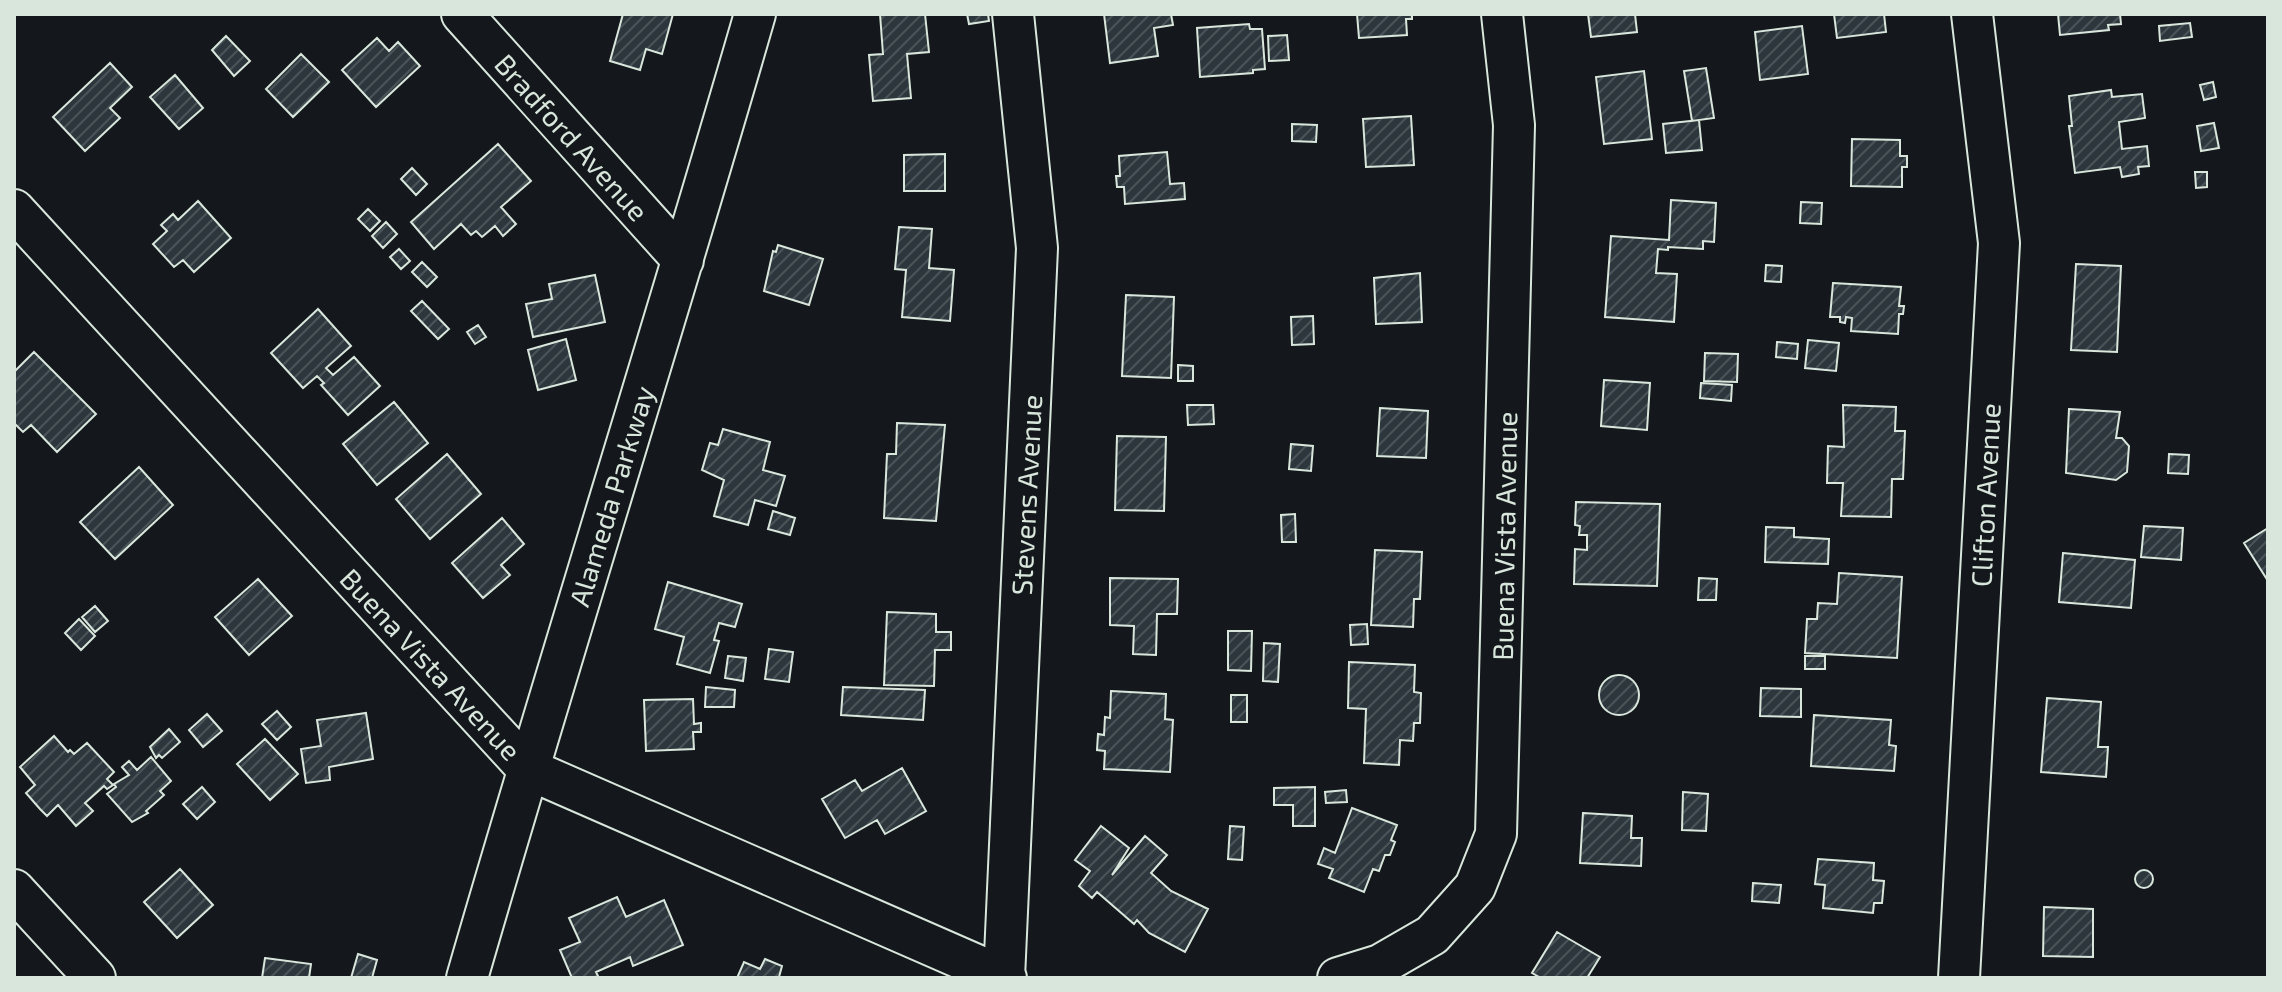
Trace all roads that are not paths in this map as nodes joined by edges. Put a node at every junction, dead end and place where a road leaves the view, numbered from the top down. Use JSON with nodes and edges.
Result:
{"nodes":[{"id":1,"x":462,"y":14,"type":"edge"},
{"id":2,"x":755,"y":14,"type":"edge"},
{"id":3,"x":1013,"y":14,"type":"edge"},
{"id":4,"x":1502,"y":14,"type":"edge"},
{"id":5,"x":1972,"y":14,"type":"edge"},
{"id":6,"x":19,"y":226,"type":"edge"},
{"id":7,"x":683,"y":260,"type":"junction"},
{"id":8,"x":528,"y":769,"type":"junction"},
{"id":9,"x":14,"y":890,"type":"edge"},
{"id":10,"x":95,"y":978,"type":"edge"},
{"id":11,"x":467,"y":978,"type":"edge"},
{"id":12,"x":1005,"y":978,"type":"edge"},
{"id":13,"x":1338,"y":978,"type":"edge"},
{"id":14,"x":1959,"y":978,"type":"edge"}],
"edges":[{"from":1,"to":7,"type":"street","name":"Bradford Avenue"},
{"from":2,"to":7,"type":"street","name":"Alameda Parkway"},
{"from":3,"to":12,"type":"street","name":"Stevens Avenue"},
{"from":4,"to":13,"type":"street","name":"Buena Vista Avenue"},
{"from":5,"to":14,"type":"street","name":"Clifton Avenue"},
{"from":6,"to":8,"type":"street","name":"Buena Vista Avenue"},
{"from":7,"to":8,"type":"street","name":"Alameda Parkway"},
{"from":8,"to":11,"type":"street","name":"Alameda Parkway"},
{"from":8,"to":12,"type":"street","name":"Buena Vista Avenue"},
{"from":9,"to":10,"type":"street"}]}
